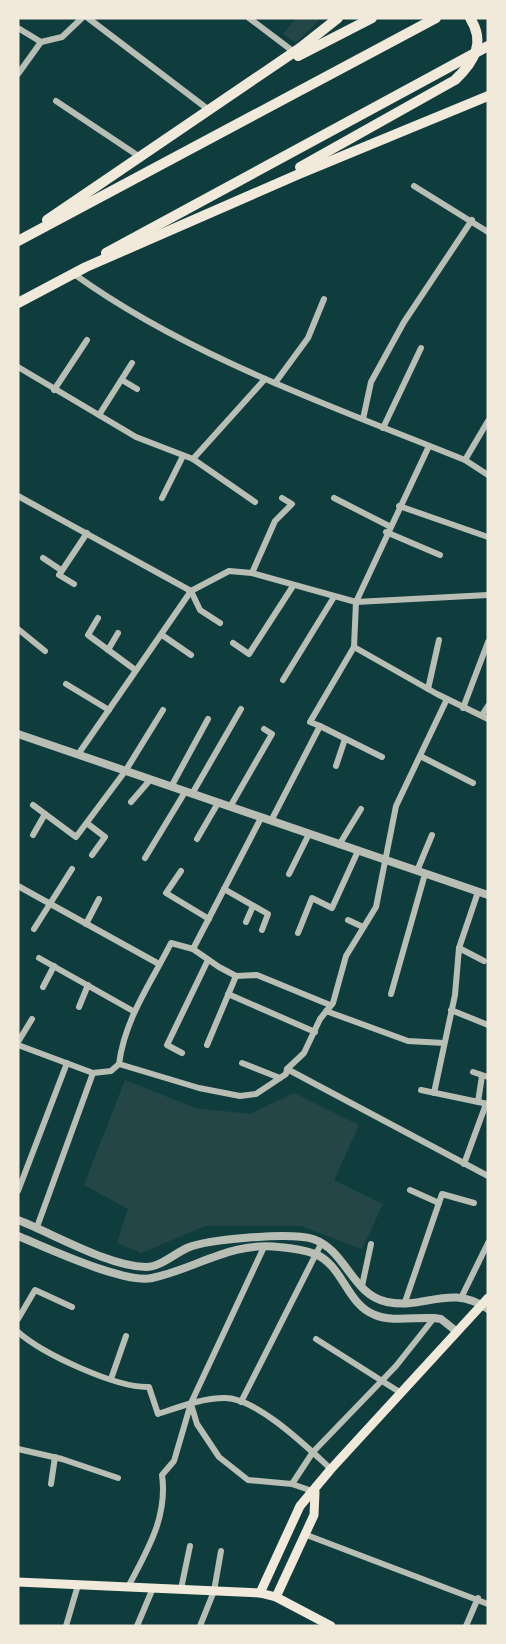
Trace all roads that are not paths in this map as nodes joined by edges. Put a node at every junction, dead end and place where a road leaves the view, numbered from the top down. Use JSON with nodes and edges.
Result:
{"nodes":[{"id":1,"x":82,"y":18,"type":"edge"},
{"id":2,"x":88,"y":18,"type":"edge"},
{"id":3,"x":249,"y":18,"type":"edge"},
{"id":4,"x":329,"y":18,"type":"edge"},
{"id":5,"x":338,"y":18,"type":"edge"},
{"id":6,"x":372,"y":18,"type":"edge"},
{"id":7,"x":436,"y":18,"type":"edge"},
{"id":8,"x":470,"y":18,"type":"edge"},
{"id":9,"x":18,"y":28,"type":"edge"},
{"id":10,"x":41,"y":42,"type":"junction"},
{"id":11,"x":488,"y":46,"type":"edge"},
{"id":12,"x":297,"y":50,"type":"junction"},
{"id":13,"x":18,"y":74,"type":"edge"},
{"id":14,"x":258,"y":77,"type":"junction"},
{"id":15,"x":488,"y":96,"type":"edge"},
{"id":16,"x":56,"y":101,"type":"dead end"},
{"id":17,"x":488,"y":103,"type":"edge"},
{"id":18,"x":210,"y":110,"type":"junction"},
{"id":19,"x":450,"y":110,"type":"junction"},
{"id":20,"x":140,"y":157,"type":"junction"},
{"id":21,"x":414,"y":186,"type":"dead end"},
{"id":22,"x":253,"y":194,"type":"junction"},
{"id":23,"x":472,"y":220,"type":"junction"},
{"id":24,"x":488,"y":231,"type":"edge"},
{"id":25,"x":18,"y":240,"type":"edge"},
{"id":26,"x":86,"y":267,"type":"junction"},
{"id":27,"x":74,"y":274,"type":"junction"},
{"id":28,"x":324,"y":299,"type":"dead end"},
{"id":29,"x":18,"y":303,"type":"edge"},
{"id":30,"x":87,"y":340,"type":"dead end"},
{"id":31,"x":421,"y":348,"type":"dead end"},
{"id":32,"x":132,"y":363,"type":"dead end"},
{"id":33,"x":18,"y":368,"type":"edge"},
{"id":34,"x":265,"y":379,"type":"junction"},
{"id":35,"x":122,"y":380,"type":"junction"},
{"id":36,"x":274,"y":383,"type":"junction"},
{"id":37,"x":137,"y":389,"type":"dead end"},
{"id":38,"x":54,"y":390,"type":"junction"},
{"id":39,"x":99,"y":415,"type":"junction"},
{"id":40,"x":363,"y":419,"type":"junction"},
{"id":41,"x":488,"y":421,"type":"edge"},
{"id":42,"x":383,"y":428,"type":"junction"},
{"id":43,"x":429,"y":446,"type":"junction"},
{"id":44,"x":183,"y":456,"type":"junction"},
{"id":45,"x":193,"y":459,"type":"junction"},
{"id":46,"x":465,"y":460,"type":"junction"},
{"id":47,"x":488,"y":475,"type":"edge"},
{"id":48,"x":18,"y":496,"type":"edge"},
{"id":49,"x":162,"y":498,"type":"dead end"},
{"id":50,"x":282,"y":498,"type":"dead end"},
{"id":51,"x":334,"y":498,"type":"dead end"},
{"id":52,"x":255,"y":502,"type":"dead end"},
{"id":53,"x":399,"y":506,"type":"junction"},
{"id":54,"x":388,"y":529,"type":"junction"},
{"id":55,"x":87,"y":533,"type":"junction"},
{"id":56,"x":488,"y":537,"type":"edge"},
{"id":57,"x":440,"y":555,"type":"dead end"},
{"id":58,"x":43,"y":558,"type":"dead end"},
{"id":59,"x":60,"y":572,"type":"junction"},
{"id":60,"x":252,"y":573,"type":"junction"},
{"id":61,"x":74,"y":584,"type":"dead end"},
{"id":62,"x":293,"y":586,"type":"junction"},
{"id":63,"x":191,"y":591,"type":"junction"},
{"id":64,"x":488,"y":595,"type":"edge"},
{"id":65,"x":334,"y":597,"type":"junction"},
{"id":66,"x":356,"y":602,"type":"junction"},
{"id":67,"x":98,"y":618,"type":"dead end"},
{"id":68,"x":220,"y":623,"type":"dead end"},
{"id":69,"x":18,"y":629,"type":"edge"},
{"id":70,"x":118,"y":633,"type":"dead end"},
{"id":71,"x":162,"y":635,"type":"junction"},
{"id":72,"x":439,"y":640,"type":"dead end"},
{"id":73,"x":488,"y":642,"type":"edge"},
{"id":74,"x":233,"y":643,"type":"dead end"},
{"id":75,"x":354,"y":647,"type":"junction"},
{"id":76,"x":108,"y":650,"type":"junction"},
{"id":77,"x":45,"y":651,"type":"dead end"},
{"id":78,"x":191,"y":655,"type":"dead end"},
{"id":79,"x":134,"y":669,"type":"junction"},
{"id":80,"x":283,"y":680,"type":"dead end"},
{"id":81,"x":66,"y":684,"type":"dead end"},
{"id":82,"x":428,"y":689,"type":"junction"},
{"id":83,"x":447,"y":699,"type":"junction"},
{"id":84,"x":488,"y":706,"type":"edge"},
{"id":85,"x":464,"y":708,"type":"junction"},
{"id":86,"x":241,"y":709,"type":"dead end"},
{"id":87,"x":109,"y":710,"type":"junction"},
{"id":88,"x":164,"y":710,"type":"dead end"},
{"id":89,"x":485,"y":717,"type":"edge"},
{"id":90,"x":208,"y":719,"type":"dead end"},
{"id":91,"x":320,"y":726,"type":"junction"},
{"id":92,"x":264,"y":729,"type":"dead end"},
{"id":93,"x":18,"y":734,"type":"edge"},
{"id":94,"x":345,"y":738,"type":"junction"},
{"id":95,"x":79,"y":753,"type":"junction"},
{"id":96,"x":382,"y":757,"type":"dead end"},
{"id":97,"x":422,"y":757,"type":"junction"},
{"id":98,"x":336,"y":766,"type":"dead end"},
{"id":99,"x":126,"y":770,"type":"junction"},
{"id":100,"x":150,"y":780,"type":"junction"},
{"id":101,"x":473,"y":783,"type":"dead end"},
{"id":102,"x":171,"y":787,"type":"junction"},
{"id":103,"x":189,"y":793,"type":"junction"},
{"id":104,"x":131,"y":802,"type":"dead end"},
{"id":105,"x":218,"y":803,"type":"junction"},
{"id":106,"x":33,"y":805,"type":"dead end"},
{"id":107,"x":230,"y":807,"type":"junction"},
{"id":108,"x":361,"y":809,"type":"dead end"},
{"id":109,"x":45,"y":814,"type":"junction"},
{"id":110,"x":261,"y":818,"type":"junction"},
{"id":111,"x":271,"y":821,"type":"junction"},
{"id":112,"x":88,"y":824,"type":"junction"},
{"id":113,"x":309,"y":834,"type":"junction"},
{"id":114,"x":33,"y":835,"type":"dead end"},
{"id":115,"x":432,"y":835,"type":"dead end"},
{"id":116,"x":197,"y":839,"type":"dead end"},
{"id":117,"x":339,"y":844,"type":"junction"},
{"id":118,"x":358,"y":851,"type":"junction"},
{"id":119,"x":92,"y":855,"type":"dead end"},
{"id":120,"x":145,"y":858,"type":"dead end"},
{"id":121,"x":384,"y":860,"type":"junction"},
{"id":122,"x":72,"y":869,"type":"dead end"},
{"id":123,"x":181,"y":871,"type":"dead end"},
{"id":124,"x":421,"y":873,"type":"junction"},
{"id":125,"x":290,"y":874,"type":"dead end"},
{"id":126,"x":18,"y":886,"type":"edge"},
{"id":127,"x":224,"y":889,"type":"junction"},
{"id":128,"x":478,"y":892,"type":"junction"},
{"id":129,"x":488,"y":895,"type":"edge"},
{"id":130,"x":99,"y":899,"type":"dead end"},
{"id":131,"x":51,"y":905,"type":"junction"},
{"id":132,"x":253,"y":906,"type":"junction"},
{"id":133,"x":209,"y":919,"type":"junction"},
{"id":134,"x":348,"y":920,"type":"dead end"},
{"id":135,"x":246,"y":922,"type":"dead end"},
{"id":136,"x":86,"y":924,"type":"junction"},
{"id":137,"x":363,"y":927,"type":"junction"},
{"id":138,"x":34,"y":928,"type":"dead end"},
{"id":139,"x":262,"y":930,"type":"dead end"},
{"id":140,"x":298,"y":933,"type":"dead end"},
{"id":141,"x":459,"y":948,"type":"junction"},
{"id":142,"x":193,"y":949,"type":"junction"},
{"id":143,"x":39,"y":958,"type":"dead end"},
{"id":144,"x":208,"y":960,"type":"junction"},
{"id":145,"x":484,"y":961,"type":"dead end"},
{"id":146,"x":159,"y":964,"type":"junction"},
{"id":147,"x":54,"y":966,"type":"junction"},
{"id":148,"x":236,"y":976,"type":"junction"},
{"id":149,"x":88,"y":985,"type":"junction"},
{"id":150,"x":43,"y":987,"type":"dead end"},
{"id":151,"x":228,"y":994,"type":"junction"},
{"id":152,"x":391,"y":994,"type":"dead end"},
{"id":153,"x":79,"y":1007,"type":"dead end"},
{"id":154,"x":328,"y":1008,"type":"junction"},
{"id":155,"x":451,"y":1010,"type":"junction"},
{"id":156,"x":134,"y":1011,"type":"junction"},
{"id":157,"x":32,"y":1019,"type":"dead end"},
{"id":158,"x":488,"y":1025,"type":"edge"},
{"id":159,"x":315,"y":1032,"type":"junction"},
{"id":160,"x":18,"y":1043,"type":"edge"},
{"id":161,"x":444,"y":1044,"type":"junction"},
{"id":162,"x":207,"y":1045,"type":"dead end"},
{"id":163,"x":182,"y":1053,"type":"dead end"},
{"id":164,"x":67,"y":1063,"type":"junction"},
{"id":165,"x":242,"y":1063,"type":"dead end"},
{"id":166,"x":119,"y":1064,"type":"junction"},
{"id":167,"x":287,"y":1069,"type":"junction"},
{"id":168,"x":472,"y":1072,"type":"dead end"},
{"id":169,"x":93,"y":1073,"type":"junction"},
{"id":170,"x":485,"y":1077,"type":"edge"},
{"id":171,"x":280,"y":1078,"type":"junction"},
{"id":172,"x":421,"y":1090,"type":"dead end"},
{"id":173,"x":435,"y":1093,"type":"junction"},
{"id":174,"x":478,"y":1102,"type":"junction"},
{"id":175,"x":487,"y":1104,"type":"edge"},
{"id":176,"x":464,"y":1164,"type":"junction"},
{"id":177,"x":488,"y":1176,"type":"edge"},
{"id":178,"x":410,"y":1190,"type":"dead end"},
{"id":179,"x":18,"y":1191,"type":"edge"},
{"id":180,"x":439,"y":1203,"type":"junction"},
{"id":181,"x":474,"y":1203,"type":"dead end"},
{"id":182,"x":18,"y":1220,"type":"edge"},
{"id":183,"x":37,"y":1227,"type":"junction"},
{"id":184,"x":18,"y":1236,"type":"edge"},
{"id":185,"x":321,"y":1244,"type":"junction"},
{"id":186,"x":370,"y":1244,"type":"dead end"},
{"id":187,"x":488,"y":1244,"type":"edge"},
{"id":188,"x":264,"y":1247,"type":"junction"},
{"id":189,"x":316,"y":1254,"type":"junction"},
{"id":190,"x":362,"y":1286,"type":"junction"},
{"id":191,"x":462,"y":1296,"type":"junction"},
{"id":192,"x":433,"y":1300,"type":"junction"},
{"id":193,"x":405,"y":1302,"type":"junction"},
{"id":194,"x":486,"y":1304,"type":"edge"},
{"id":195,"x":72,"y":1307,"type":"dead end"},
{"id":196,"x":434,"y":1318,"type":"junction"},
{"id":197,"x":18,"y":1319,"type":"edge"},
{"id":198,"x":456,"y":1331,"type":"junction"},
{"id":199,"x":19,"y":1335,"type":"edge"},
{"id":200,"x":126,"y":1336,"type":"dead end"},
{"id":201,"x":316,"y":1339,"type":"dead end"},
{"id":202,"x":111,"y":1380,"type":"junction"},
{"id":203,"x":382,"y":1381,"type":"junction"},
{"id":204,"x":401,"y":1393,"type":"junction"},
{"id":205,"x":241,"y":1402,"type":"junction"},
{"id":206,"x":191,"y":1403,"type":"junction"},
{"id":207,"x":18,"y":1449,"type":"edge"},
{"id":208,"x":313,"y":1452,"type":"junction"},
{"id":209,"x":55,"y":1457,"type":"junction"},
{"id":210,"x":331,"y":1469,"type":"junction"},
{"id":211,"x":118,"y":1478,"type":"dead end"},
{"id":212,"x":51,"y":1484,"type":"dead end"},
{"id":213,"x":292,"y":1484,"type":"junction"},
{"id":214,"x":315,"y":1492,"type":"junction"},
{"id":215,"x":304,"y":1534,"type":"junction"},
{"id":216,"x":190,"y":1546,"type":"dead end"},
{"id":217,"x":221,"y":1551,"type":"dead end"},
{"id":218,"x":18,"y":1582,"type":"edge"},
{"id":219,"x":78,"y":1585,"type":"junction"},
{"id":220,"x":128,"y":1587,"type":"junction"},
{"id":221,"x":153,"y":1588,"type":"junction"},
{"id":222,"x":181,"y":1589,"type":"junction"},
{"id":223,"x":214,"y":1591,"type":"junction"},
{"id":224,"x":260,"y":1593,"type":"junction"},
{"id":225,"x":276,"y":1597,"type":"junction"},
{"id":226,"x":478,"y":1598,"type":"junction"},
{"id":227,"x":488,"y":1604,"type":"edge"},
{"id":228,"x":316,"y":1623,"type":"edge"},
{"id":229,"x":66,"y":1626,"type":"edge"},
{"id":230,"x":137,"y":1626,"type":"edge"},
{"id":231,"x":200,"y":1626,"type":"edge"},
{"id":232,"x":331,"y":1626,"type":"edge"},
{"id":233,"x":466,"y":1626,"type":"edge"}],
"edges":[{"from":1,"to":10,"type":"street"},
{"from":2,"to":18,"type":"street"},
{"from":3,"to":12,"type":"street"},
{"from":4,"to":12,"type":"main road"},
{"from":5,"to":12,"type":"main road"},
{"from":6,"to":14,"type":"main road"},
{"from":7,"to":25,"type":"main road"},
{"from":8,"to":22,"type":"main road"},
{"from":9,"to":10,"type":"street"},
{"from":10,"to":13,"type":"street"},
{"from":11,"to":26,"type":"main road"},
{"from":12,"to":14,"type":"main road"},
{"from":14,"to":18,"type":"main road"},
{"from":15,"to":19,"type":"main road"},
{"from":16,"to":20,"type":"street"},
{"from":17,"to":19,"type":"main road"},
{"from":18,"to":20,"type":"main road"},
{"from":19,"to":22,"type":"main road"},
{"from":20,"to":25,"type":"main road"},
{"from":21,"to":23,"type":"street"},
{"from":22,"to":26,"type":"main road"},
{"from":23,"to":24,"type":"street"},
{"from":23,"to":40,"type":"street"},
{"from":26,"to":27,"type":"main road"},
{"from":27,"to":29,"type":"main road"},
{"from":27,"to":34,"type":"street"},
{"from":28,"to":36,"type":"street"},
{"from":30,"to":38,"type":"street"},
{"from":31,"to":42,"type":"street"},
{"from":32,"to":35,"type":"street"},
{"from":33,"to":38,"type":"street"},
{"from":34,"to":36,"type":"street"},
{"from":34,"to":45,"type":"street"},
{"from":35,"to":37,"type":"street"},
{"from":35,"to":39,"type":"street"},
{"from":36,"to":40,"type":"street"},
{"from":38,"to":39,"type":"street"},
{"from":39,"to":44,"type":"street"},
{"from":40,"to":42,"type":"street"},
{"from":41,"to":46,"type":"street"},
{"from":42,"to":43,"type":"street"},
{"from":43,"to":46,"type":"street"},
{"from":43,"to":53,"type":"street"},
{"from":44,"to":45,"type":"street"},
{"from":44,"to":49,"type":"street"},
{"from":45,"to":52,"type":"street"},
{"from":46,"to":47,"type":"street"},
{"from":48,"to":55,"type":"street"},
{"from":50,"to":60,"type":"street"},
{"from":51,"to":54,"type":"street"},
{"from":53,"to":54,"type":"street"},
{"from":53,"to":56,"type":"street"},
{"from":54,"to":57,"type":"street"},
{"from":54,"to":66,"type":"street"},
{"from":55,"to":59,"type":"street"},
{"from":55,"to":63,"type":"street"},
{"from":58,"to":59,"type":"street"},
{"from":59,"to":61,"type":"street"},
{"from":60,"to":62,"type":"street"},
{"from":60,"to":63,"type":"street"},
{"from":62,"to":65,"type":"street"},
{"from":62,"to":74,"type":"street"},
{"from":63,"to":68,"type":"street"},
{"from":63,"to":71,"type":"street"},
{"from":64,"to":66,"type":"street"},
{"from":65,"to":66,"type":"street"},
{"from":65,"to":80,"type":"street"},
{"from":66,"to":75,"type":"street"},
{"from":67,"to":76,"type":"street"},
{"from":69,"to":77,"type":"street"},
{"from":70,"to":76,"type":"street"},
{"from":71,"to":78,"type":"street"},
{"from":71,"to":79,"type":"street"},
{"from":72,"to":82,"type":"street"},
{"from":73,"to":85,"type":"street"},
{"from":75,"to":82,"type":"street"},
{"from":75,"to":91,"type":"street"},
{"from":76,"to":79,"type":"street"},
{"from":79,"to":87,"type":"street"},
{"from":81,"to":87,"type":"street"},
{"from":82,"to":83,"type":"street"},
{"from":83,"to":85,"type":"street"},
{"from":83,"to":97,"type":"street"},
{"from":84,"to":89,"type":"street"},
{"from":85,"to":89,"type":"street"},
{"from":86,"to":103,"type":"street"},
{"from":87,"to":95,"type":"street"},
{"from":88,"to":99,"type":"street"},
{"from":90,"to":102,"type":"street"},
{"from":91,"to":94,"type":"street"},
{"from":91,"to":111,"type":"street"},
{"from":92,"to":107,"type":"street"},
{"from":93,"to":95,"type":"street"},
{"from":94,"to":96,"type":"street"},
{"from":94,"to":98,"type":"street"},
{"from":95,"to":99,"type":"street"},
{"from":97,"to":101,"type":"street"},
{"from":97,"to":121,"type":"street"},
{"from":99,"to":100,"type":"street"},
{"from":99,"to":112,"type":"street"},
{"from":100,"to":102,"type":"street"},
{"from":100,"to":104,"type":"street"},
{"from":102,"to":103,"type":"street"},
{"from":103,"to":105,"type":"street"},
{"from":103,"to":120,"type":"street"},
{"from":105,"to":107,"type":"street"},
{"from":105,"to":116,"type":"street"},
{"from":106,"to":109,"type":"street"},
{"from":107,"to":110,"type":"street"},
{"from":108,"to":117,"type":"street"},
{"from":109,"to":112,"type":"street"},
{"from":109,"to":114,"type":"street"},
{"from":110,"to":111,"type":"street"},
{"from":110,"to":127,"type":"street"},
{"from":111,"to":113,"type":"street"},
{"from":112,"to":119,"type":"street"},
{"from":113,"to":117,"type":"street"},
{"from":113,"to":125,"type":"street"},
{"from":115,"to":124,"type":"street"},
{"from":117,"to":118,"type":"street"},
{"from":118,"to":121,"type":"street"},
{"from":118,"to":140,"type":"street"},
{"from":121,"to":124,"type":"street"},
{"from":121,"to":137,"type":"street"},
{"from":122,"to":131,"type":"street"},
{"from":123,"to":133,"type":"street"},
{"from":124,"to":128,"type":"street"},
{"from":124,"to":152,"type":"street"},
{"from":126,"to":131,"type":"street"},
{"from":127,"to":132,"type":"street"},
{"from":127,"to":133,"type":"street"},
{"from":128,"to":129,"type":"street"},
{"from":128,"to":141,"type":"street"},
{"from":130,"to":136,"type":"street"},
{"from":131,"to":136,"type":"street"},
{"from":131,"to":138,"type":"street"},
{"from":132,"to":135,"type":"street"},
{"from":132,"to":139,"type":"street"},
{"from":133,"to":142,"type":"street"},
{"from":134,"to":137,"type":"street"},
{"from":136,"to":146,"type":"street"},
{"from":137,"to":154,"type":"street"},
{"from":141,"to":145,"type":"street"},
{"from":141,"to":155,"type":"street"},
{"from":142,"to":144,"type":"street"},
{"from":142,"to":146,"type":"street"},
{"from":143,"to":147,"type":"street"},
{"from":144,"to":148,"type":"street"},
{"from":144,"to":163,"type":"street"},
{"from":146,"to":156,"type":"street"},
{"from":147,"to":149,"type":"street"},
{"from":147,"to":150,"type":"street"},
{"from":148,"to":151,"type":"street"},
{"from":148,"to":154,"type":"street"},
{"from":149,"to":153,"type":"street"},
{"from":149,"to":156,"type":"street"},
{"from":151,"to":159,"type":"street"},
{"from":151,"to":162,"type":"street"},
{"from":154,"to":159,"type":"street"},
{"from":154,"to":161,"type":"street"},
{"from":155,"to":158,"type":"street"},
{"from":155,"to":161,"type":"street"},
{"from":156,"to":166,"type":"street"},
{"from":157,"to":160,"type":"street"},
{"from":159,"to":167,"type":"street"},
{"from":160,"to":164,"type":"street"},
{"from":161,"to":173,"type":"street"},
{"from":164,"to":169,"type":"street"},
{"from":164,"to":179,"type":"street"},
{"from":165,"to":171,"type":"street"},
{"from":166,"to":169,"type":"street"},
{"from":166,"to":171,"type":"street"},
{"from":167,"to":171,"type":"street"},
{"from":167,"to":176,"type":"street"},
{"from":168,"to":170,"type":"street"},
{"from":169,"to":183,"type":"street"},
{"from":170,"to":174,"type":"street"},
{"from":172,"to":173,"type":"street"},
{"from":173,"to":174,"type":"street"},
{"from":174,"to":175,"type":"street"},
{"from":175,"to":176,"type":"street"},
{"from":176,"to":177,"type":"street"},
{"from":178,"to":180,"type":"street"},
{"from":180,"to":181,"type":"street"},
{"from":180,"to":193,"type":"street"},
{"from":182,"to":183,"type":"street"},
{"from":183,"to":185,"type":"street"},
{"from":184,"to":188,"type":"street"},
{"from":185,"to":189,"type":"street"},
{"from":185,"to":190,"type":"street"},
{"from":186,"to":190,"type":"street"},
{"from":187,"to":191,"type":"street"},
{"from":188,"to":189,"type":"street"},
{"from":188,"to":206,"type":"street"},
{"from":189,"to":196,"type":"street"},
{"from":189,"to":205,"type":"street"},
{"from":190,"to":193,"type":"street"},
{"from":191,"to":192,"type":"street"},
{"from":191,"to":194,"type":"street"},
{"from":192,"to":193,"type":"street"},
{"from":192,"to":196,"type":"street"},
{"from":194,"to":198,"type":"main road"},
{"from":195,"to":197,"type":"street"},
{"from":196,"to":198,"type":"street"},
{"from":196,"to":203,"type":"street"},
{"from":198,"to":204,"type":"main road"},
{"from":199,"to":202,"type":"street"},
{"from":200,"to":202,"type":"street"},
{"from":201,"to":203,"type":"street"},
{"from":202,"to":206,"type":"street"},
{"from":203,"to":204,"type":"street"},
{"from":203,"to":208,"type":"street"},
{"from":204,"to":210,"type":"main road"},
{"from":205,"to":206,"type":"street"},
{"from":205,"to":208,"type":"street"},
{"from":206,"to":213,"type":"street"},
{"from":206,"to":220,"type":"street"},
{"from":207,"to":209,"type":"street"},
{"from":208,"to":210,"type":"street"},
{"from":208,"to":213,"type":"street"},
{"from":209,"to":211,"type":"street"},
{"from":209,"to":212,"type":"street"},
{"from":210,"to":214,"type":"main road"},
{"from":213,"to":214,"type":"street"},
{"from":214,"to":215,"type":"main road"},
{"from":214,"to":224,"type":"main road"},
{"from":215,"to":225,"type":"main road"},
{"from":215,"to":226,"type":"street"},
{"from":216,"to":222,"type":"street"},
{"from":217,"to":223,"type":"street"},
{"from":218,"to":219,"type":"main road"},
{"from":219,"to":220,"type":"main road"},
{"from":219,"to":229,"type":"street"},
{"from":220,"to":221,"type":"main road"},
{"from":221,"to":222,"type":"main road"},
{"from":221,"to":230,"type":"street"},
{"from":222,"to":223,"type":"main road"},
{"from":223,"to":224,"type":"main road"},
{"from":223,"to":231,"type":"street"},
{"from":224,"to":225,"type":"main road"},
{"from":225,"to":228,"type":"main road"},
{"from":226,"to":227,"type":"street"},
{"from":226,"to":233,"type":"street"},
{"from":228,"to":232,"type":"main road"}]}
